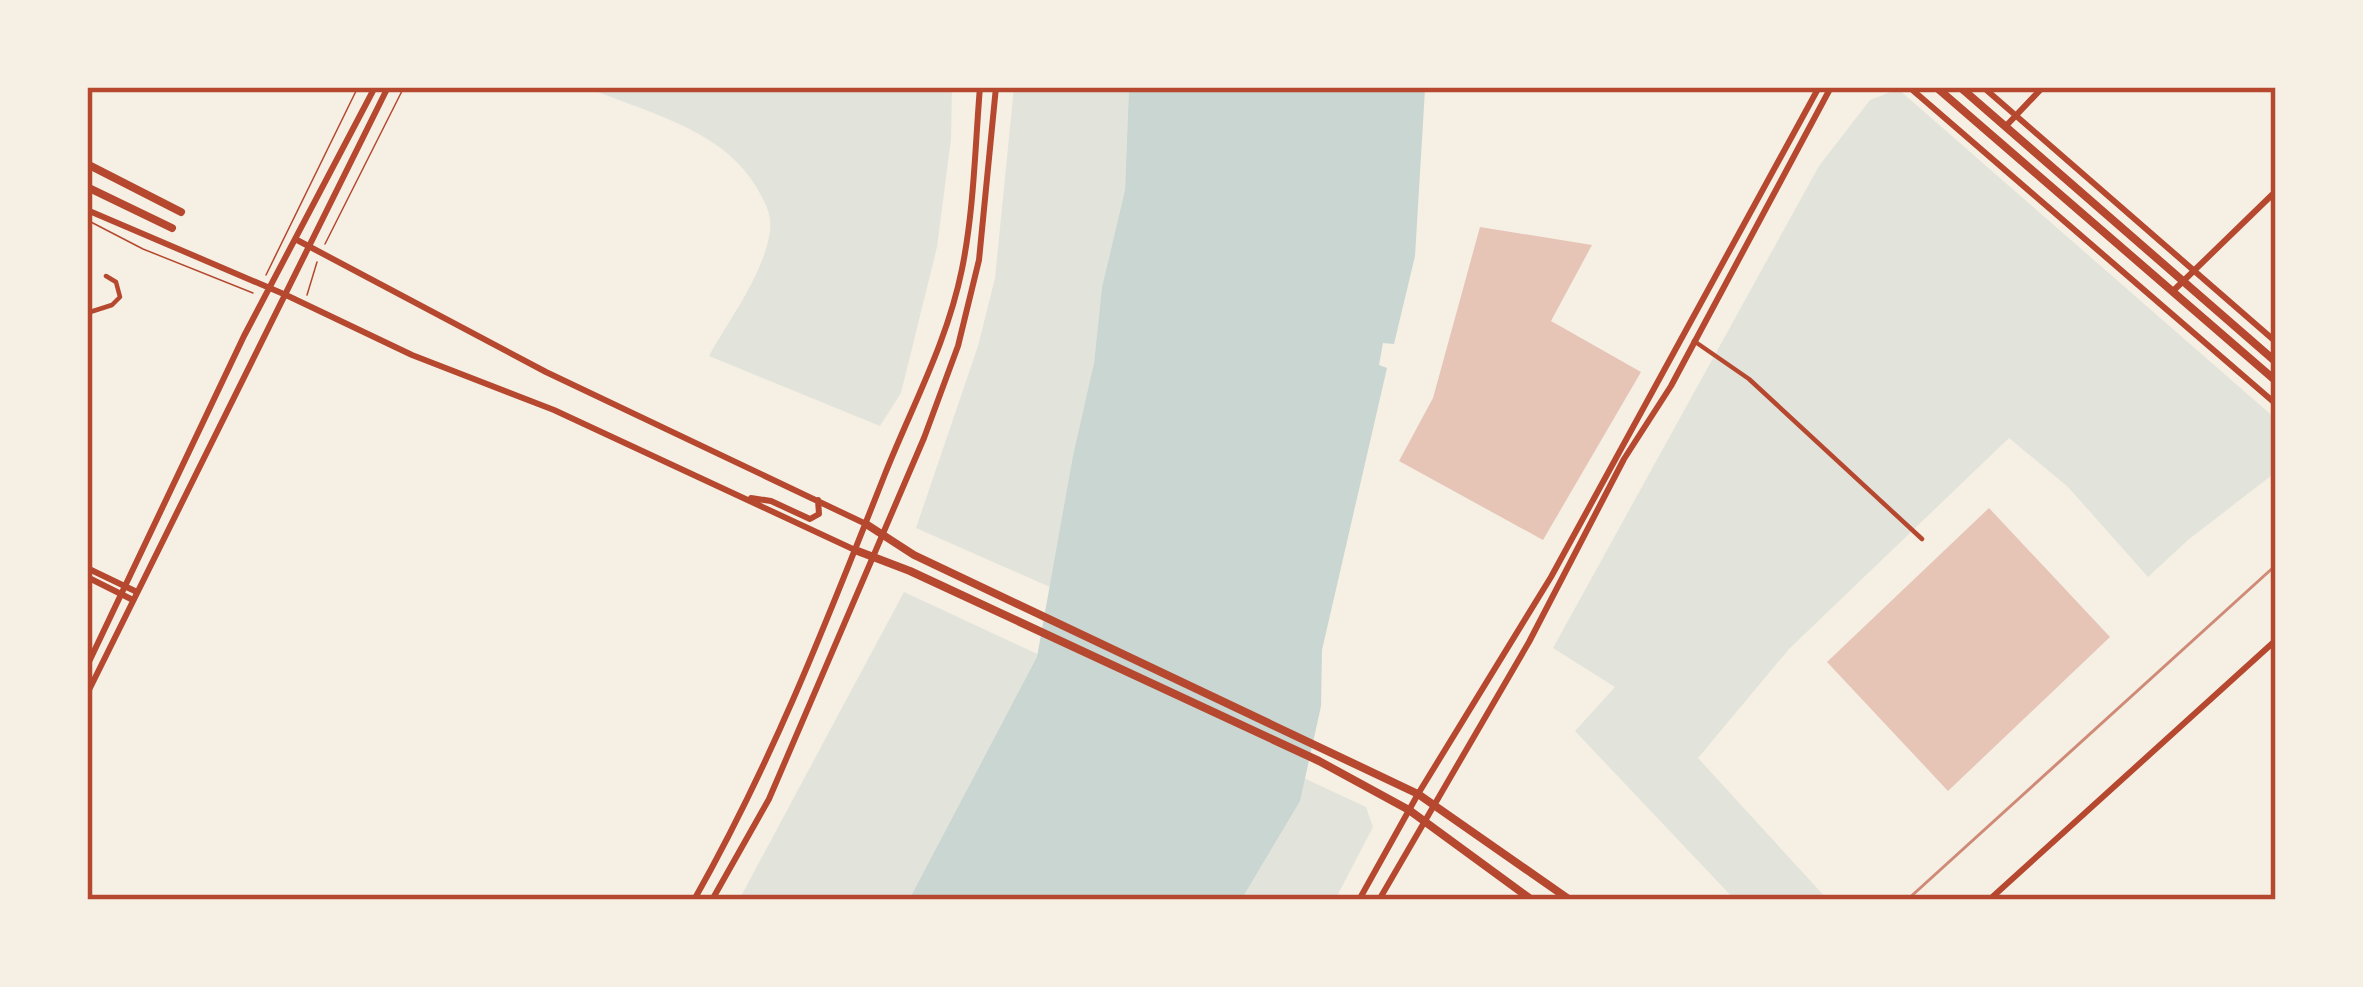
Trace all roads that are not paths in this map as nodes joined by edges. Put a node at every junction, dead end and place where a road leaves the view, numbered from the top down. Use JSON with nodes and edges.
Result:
{"nodes":[{"id":1,"x":375,"y":87,"type":"edge"},
{"id":2,"x":388,"y":87,"type":"edge"},
{"id":3,"x":980,"y":87,"type":"edge"},
{"id":4,"x":996,"y":87,"type":"edge"},
{"id":5,"x":1819,"y":87,"type":"edge"},
{"id":6,"x":1832,"y":87,"type":"edge"},
{"id":7,"x":1910,"y":87,"type":"edge"},
{"id":8,"x":1936,"y":87,"type":"edge"},
{"id":9,"x":1960,"y":87,"type":"edge"},
{"id":10,"x":1983,"y":87,"type":"edge"},
{"id":11,"x":2040,"y":89,"type":"edge"},
{"id":12,"x":2017,"y":115,"type":"junction"},
{"id":13,"x":2005,"y":127,"type":"junction"},
{"id":14,"x":87,"y":164,"type":"edge"},
{"id":15,"x":87,"y":187,"type":"edge"},
{"id":16,"x":2276,"y":191,"type":"edge"},
{"id":17,"x":87,"y":210,"type":"edge"},
{"id":18,"x":181,"y":212,"type":"dead end"},
{"id":19,"x":172,"y":228,"type":"dead end"},
{"id":20,"x":297,"y":240,"type":"junction"},
{"id":21,"x":310,"y":248,"type":"junction"},
{"id":22,"x":2194,"y":269,"type":"junction"},
{"id":23,"x":106,"y":276,"type":"dead end"},
{"id":24,"x":2182,"y":280,"type":"junction"},
{"id":25,"x":270,"y":288,"type":"junction"},
{"id":26,"x":2172,"y":292,"type":"junction"},
{"id":27,"x":286,"y":295,"type":"junction"},
{"id":28,"x":87,"y":313,"type":"edge"},
{"id":29,"x":1694,"y":341,"type":"junction"},
{"id":30,"x":2276,"y":341,"type":"edge"},
{"id":31,"x":2276,"y":362,"type":"edge"},
{"id":32,"x":2276,"y":381,"type":"edge"},
{"id":33,"x":2276,"y":404,"type":"edge"},
{"id":34,"x":741,"y":496,"type":"junction"},
{"id":35,"x":818,"y":500,"type":"junction"},
{"id":36,"x":866,"y":524,"type":"junction"},
{"id":37,"x":882,"y":532,"type":"junction"},
{"id":38,"x":1922,"y":539,"type":"dead end"},
{"id":39,"x":855,"y":550,"type":"junction"},
{"id":40,"x":872,"y":556,"type":"junction"},
{"id":41,"x":87,"y":568,"type":"edge"},
{"id":42,"x":87,"y":577,"type":"edge"},
{"id":43,"x":123,"y":590,"type":"junction"},
{"id":44,"x":135,"y":596,"type":"junction"},
{"id":45,"x":2276,"y":640,"type":"edge"},
{"id":46,"x":87,"y":666,"type":"edge"},
{"id":47,"x":87,"y":694,"type":"edge"},
{"id":48,"x":1418,"y":794,"type":"junction"},
{"id":49,"x":1432,"y":805,"type":"junction"},
{"id":50,"x":1409,"y":810,"type":"junction"},
{"id":51,"x":1423,"y":821,"type":"junction"},
{"id":52,"x":694,"y":900,"type":"edge"},
{"id":53,"x":712,"y":900,"type":"edge"},
{"id":54,"x":1359,"y":900,"type":"edge"},
{"id":55,"x":1379,"y":900,"type":"edge"},
{"id":56,"x":1532,"y":900,"type":"edge"},
{"id":57,"x":1570,"y":900,"type":"edge"},
{"id":58,"x":1989,"y":900,"type":"edge"}],
"edges":[{"from":1,"to":20,"type":"main road"},
{"from":2,"to":21,"type":"main road"},
{"from":3,"to":36,"type":"main road"},
{"from":4,"to":37,"type":"main road"},
{"from":5,"to":48,"type":"main road"},
{"from":6,"to":29,"type":"main road"},
{"from":7,"to":33,"type":"main road"},
{"from":8,"to":26,"type":"main road"},
{"from":9,"to":13,"type":"main road"},
{"from":10,"to":12,"type":"main road"},
{"from":11,"to":12,"type":"main road"},
{"from":12,"to":13,"type":"main road"},
{"from":12,"to":22,"type":"main road"},
{"from":13,"to":24,"type":"main road"},
{"from":14,"to":18,"type":"main road"},
{"from":15,"to":19,"type":"main road"},
{"from":16,"to":22,"type":"main road"},
{"from":17,"to":25,"type":"main road"},
{"from":20,"to":21,"type":"main road"},
{"from":20,"to":25,"type":"main road"},
{"from":21,"to":27,"type":"main road"},
{"from":21,"to":35,"type":"main road"},
{"from":22,"to":24,"type":"main road"},
{"from":22,"to":30,"type":"main road"},
{"from":23,"to":28,"type":"street"},
{"from":24,"to":26,"type":"main road"},
{"from":24,"to":31,"type":"main road"},
{"from":25,"to":27,"type":"main road"},
{"from":25,"to":43,"type":"main road"},
{"from":26,"to":32,"type":"main road"},
{"from":27,"to":34,"type":"main road"},
{"from":27,"to":44,"type":"main road"},
{"from":29,"to":38,"type":"street"},
{"from":29,"to":49,"type":"main road"},
{"from":34,"to":35,"type":"main road"},
{"from":34,"to":39,"type":"main road"},
{"from":35,"to":36,"type":"main road"},
{"from":36,"to":37,"type":"main road"},
{"from":36,"to":39,"type":"main road"},
{"from":37,"to":40,"type":"main road"},
{"from":37,"to":48,"type":"main road"},
{"from":39,"to":40,"type":"main road"},
{"from":39,"to":52,"type":"main road"},
{"from":40,"to":50,"type":"main road"},
{"from":40,"to":53,"type":"main road"},
{"from":41,"to":43,"type":"main road"},
{"from":42,"to":43,"type":"main road"},
{"from":43,"to":44,"type":"main road"},
{"from":43,"to":46,"type":"main road"},
{"from":44,"to":47,"type":"main road"},
{"from":45,"to":58,"type":"main road"},
{"from":48,"to":49,"type":"main road"},
{"from":48,"to":50,"type":"main road"},
{"from":49,"to":51,"type":"main road"},
{"from":49,"to":57,"type":"main road"},
{"from":50,"to":51,"type":"main road"},
{"from":50,"to":54,"type":"main road"},
{"from":51,"to":55,"type":"main road"},
{"from":51,"to":56,"type":"main road"}]}
